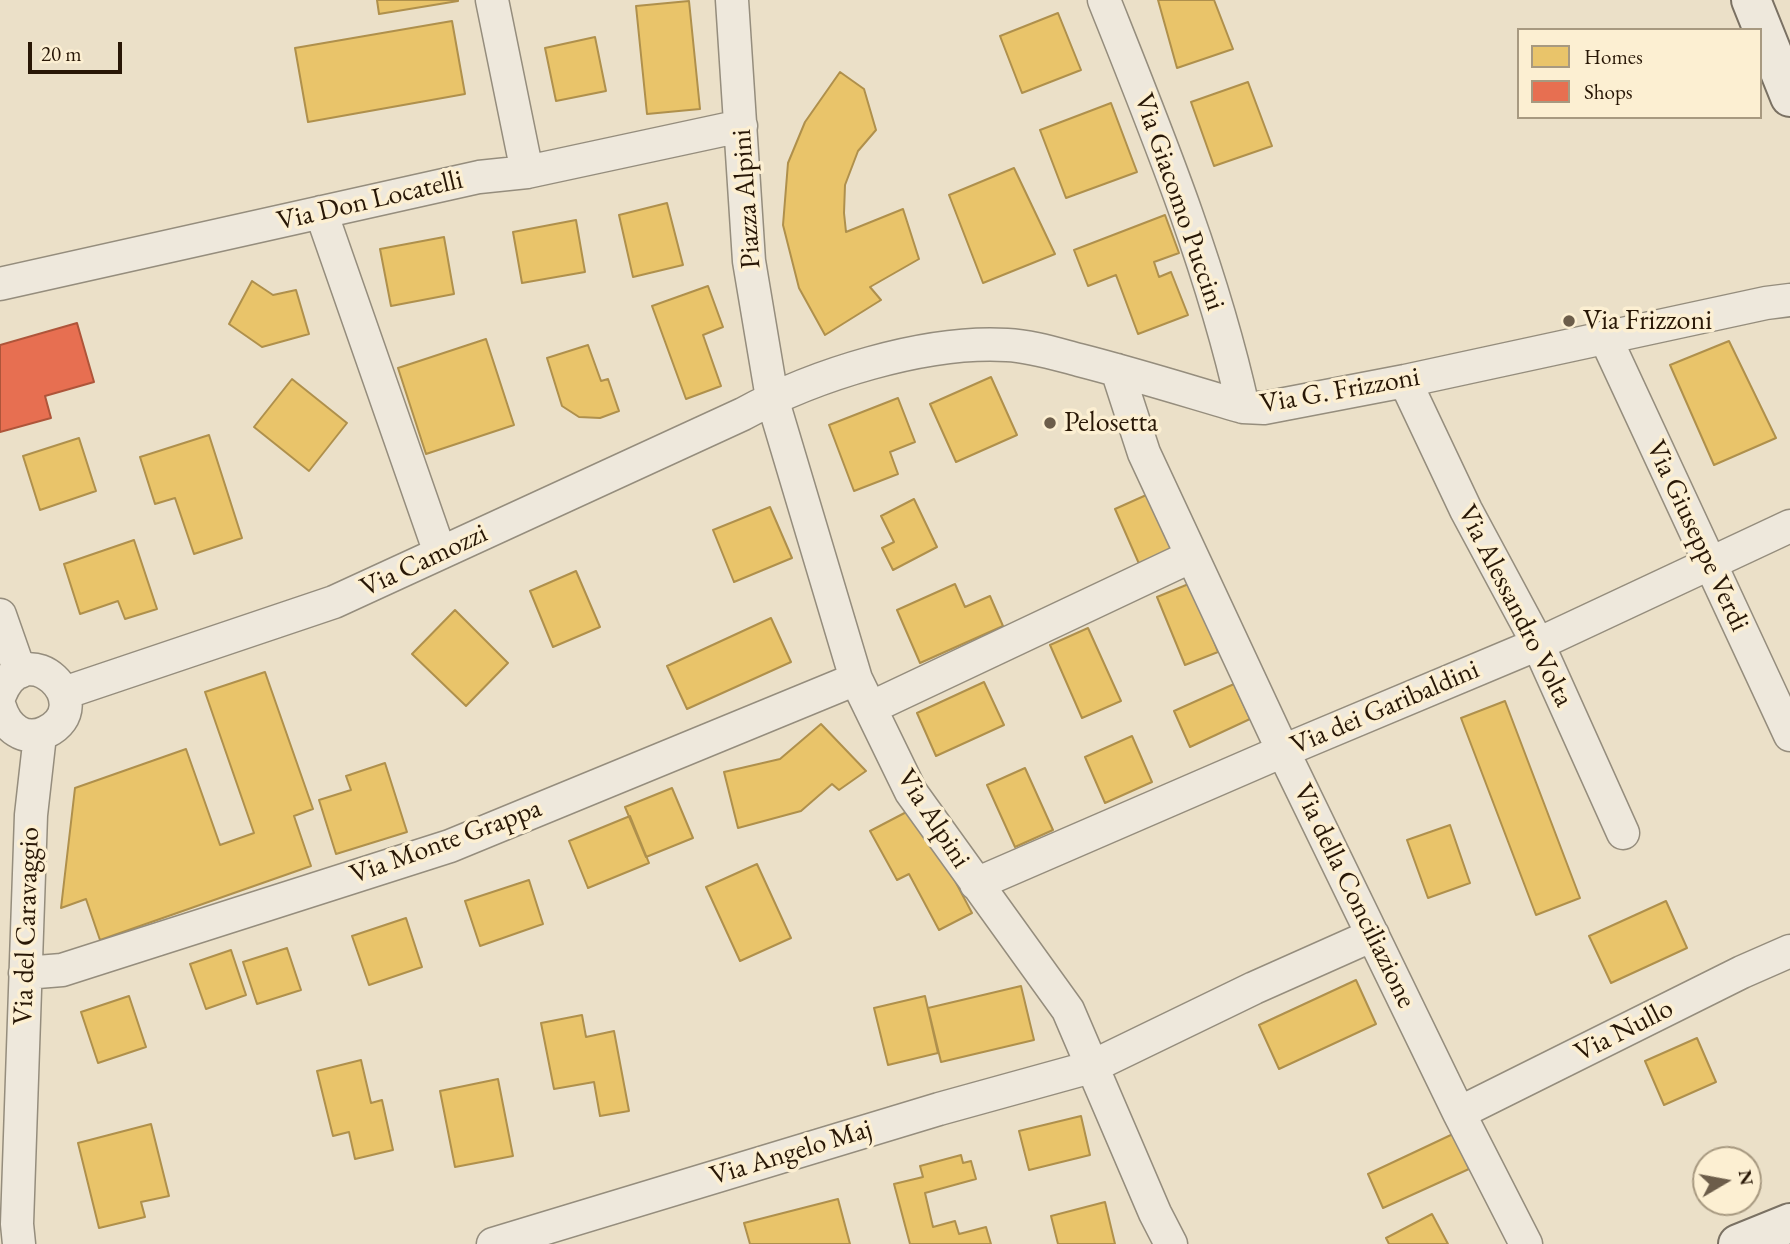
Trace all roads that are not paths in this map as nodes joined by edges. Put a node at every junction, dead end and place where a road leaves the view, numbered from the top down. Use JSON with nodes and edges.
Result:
{"nodes":[{"id":1,"x":492,"y":0,"type":"edge"},
{"id":2,"x":732,"y":0,"type":"edge"},
{"id":3,"x":1104,"y":0,"type":"edge"},
{"id":4,"x":1751,"y":0,"type":"edge"},
{"id":5,"x":1790,"y":97,"type":"edge"},
{"id":6,"x":741,"y":126,"type":"junction"},
{"id":7,"x":527,"y":172,"type":"junction"},
{"id":8,"x":321,"y":212,"type":"junction"},
{"id":9,"x":0,"y":284,"type":"edge"},
{"id":10,"x":1790,"y":300,"type":"edge"},
{"id":11,"x":1605,"y":337,"type":"junction"},
{"id":12,"x":1117,"y":370,"type":"junction"},
{"id":13,"x":1405,"y":381,"type":"junction"},
{"id":14,"x":772,"y":398,"type":"junction"},
{"id":15,"x":1243,"y":407,"type":"junction"},
{"id":16,"x":1790,"y":526,"type":"edge"},
{"id":17,"x":440,"y":553,"type":"junction"},
{"id":18,"x":1192,"y":555,"type":"junction"},
{"id":19,"x":1709,"y":564,"type":"junction"},
{"id":20,"x":0,"y":615,"type":"edge"},
{"id":21,"x":1538,"y":644,"type":"junction"},
{"id":22,"x":20,"y":672,"type":"junction"},
{"id":23,"x":856,"y":679,"type":"junction"},
{"id":24,"x":64,"y":692,"type":"junction"},
{"id":25,"x":0,"y":695,"type":"edge"},
{"id":26,"x":0,"y":707,"type":"edge"},
{"id":27,"x":870,"y":708,"type":"junction"},
{"id":28,"x":40,"y":735,"type":"junction"},
{"id":29,"x":1790,"y":735,"type":"edge"},
{"id":30,"x":1283,"y":751,"type":"junction"},
{"id":31,"x":1623,"y":833,"type":"dead end"},
{"id":32,"x":976,"y":884,"type":"junction"},
{"id":33,"x":1373,"y":935,"type":"junction"},
{"id":34,"x":1790,"y":951,"type":"edge"},
{"id":35,"x":25,"y":973,"type":"junction"},
{"id":36,"x":1091,"y":1067,"type":"junction"},
{"id":37,"x":1459,"y":1113,"type":"junction"},
{"id":38,"x":8,"y":1212,"type":"edge"},
{"id":39,"x":1790,"y":1223,"type":"edge"},
{"id":40,"x":19,"y":1244,"type":"edge"},
{"id":41,"x":493,"y":1244,"type":"edge"},
{"id":42,"x":1171,"y":1244,"type":"edge"},
{"id":43,"x":1526,"y":1244,"type":"edge"},
{"id":44,"x":1738,"y":1244,"type":"edge"}],
"edges":[{"from":1,"to":7,"type":"street"},
{"from":2,"to":6,"type":"street","name":"Piazza Alpini"},
{"from":3,"to":15,"type":"street","name":"Via Giacomo Puccini"},
{"from":4,"to":5,"type":"street"},
{"from":6,"to":7,"type":"street","name":"Via Don Locatelli"},
{"from":6,"to":14,"type":"street","name":"Piazza Alpini"},
{"from":7,"to":8,"type":"street","name":"Via Don Locatelli"},
{"from":8,"to":9,"type":"street","name":"Via Don Locatelli"},
{"from":8,"to":17,"type":"street"},
{"from":10,"to":11,"type":"street","name":"Via G. Frizzoni"},
{"from":11,"to":13,"type":"street","name":"Via G. Frizzoni"},
{"from":11,"to":19,"type":"street","name":"Via Giuseppe Verdi"},
{"from":12,"to":14,"type":"street","name":"Via G. Frizzoni"},
{"from":12,"to":15,"type":"street","name":"Via G. Frizzoni"},
{"from":12,"to":18,"type":"street","name":"Via della Conciliazione"},
{"from":13,"to":15,"type":"street","name":"Via G. Frizzoni"},
{"from":13,"to":21,"type":"street","name":"Via Alessandro Volta"},
{"from":14,"to":17,"type":"street","name":"Via Camozzi"},
{"from":14,"to":23,"type":"street","name":"Via Alpini"},
{"from":16,"to":19,"type":"street","name":"Via dei Garibaldini"},
{"from":17,"to":24,"type":"street","name":"Via Camozzi"},
{"from":18,"to":27,"type":"street"},
{"from":18,"to":30,"type":"street","name":"Via della Conciliazione"},
{"from":19,"to":21,"type":"street","name":"Via dei Garibaldini"},
{"from":19,"to":29,"type":"street","name":"Via Giuseppe Verdi"},
{"from":20,"to":22,"type":"street"},
{"from":21,"to":30,"type":"street","name":"Via dei Garibaldini"},
{"from":21,"to":31,"type":"street","name":"Via Alessandro Volta"},
{"from":22,"to":24,"type":"street"},
{"from":22,"to":25,"type":"street"},
{"from":23,"to":27,"type":"street","name":"Via Alpini"},
{"from":23,"to":35,"type":"street","name":"Via Monte Grappa"},
{"from":24,"to":28,"type":"street"},
{"from":26,"to":28,"type":"street"},
{"from":27,"to":32,"type":"street","name":"Via Alpini"},
{"from":28,"to":35,"type":"street","name":"Via del Caravaggio"},
{"from":30,"to":32,"type":"street","name":"Via dei Garibaldini"},
{"from":30,"to":33,"type":"street","name":"Via della Conciliazione"},
{"from":32,"to":36,"type":"street","name":"Via Alpini"},
{"from":33,"to":36,"type":"street","name":"Via Angelo Maj"},
{"from":33,"to":37,"type":"street","name":"Via della Conciliazione"},
{"from":34,"to":37,"type":"street","name":"Via Nullo"},
{"from":35,"to":38,"type":"street","name":"Via del Caravaggio"},
{"from":36,"to":41,"type":"street","name":"Via Angelo Maj"},
{"from":36,"to":42,"type":"street","name":"Via Alpini"},
{"from":37,"to":43,"type":"street","name":"Via della Conciliazione"},
{"from":38,"to":40,"type":"street","name":"Via del Caravaggio"},
{"from":39,"to":44,"type":"street"}]}
